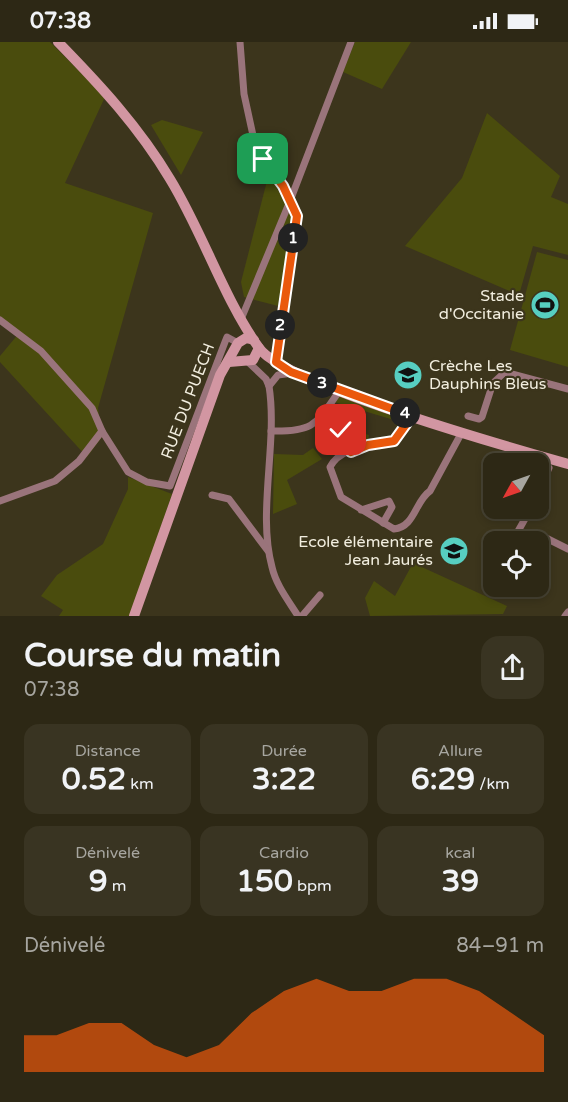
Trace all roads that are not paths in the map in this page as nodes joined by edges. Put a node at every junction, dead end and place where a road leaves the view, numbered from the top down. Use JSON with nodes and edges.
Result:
{"nodes":[{"id":1,"x":58,"y":42,"type":"edge"},
{"id":2,"x":240,"y":42,"type":"edge"},
{"id":3,"x":351,"y":42,"type":"edge"},
{"id":4,"x":290,"y":201,"type":"junction"},
{"id":5,"x":0,"y":320,"type":"edge"},
{"id":6,"x":243,"y":321,"type":"junction"},
{"id":7,"x":248,"y":351,"type":"junction"},
{"id":8,"x":274,"y":361,"type":"junction"},
{"id":9,"x":293,"y":372,"type":"junction"},
{"id":10,"x":269,"y":386,"type":"junction"},
{"id":11,"x":568,"y":389,"type":"edge"},
{"id":12,"x":340,"y":390,"type":"junction"},
{"id":13,"x":412,"y":416,"type":"junction"},
{"id":14,"x":468,"y":416,"type":"dead end"},
{"id":15,"x":341,"y":430,"type":"dead end"},
{"id":16,"x":102,"y":431,"type":"junction"},
{"id":17,"x":271,"y":431,"type":"junction"},
{"id":18,"x":462,"y":432,"type":"junction"},
{"id":19,"x":351,"y":452,"type":"junction"},
{"id":20,"x":568,"y":464,"type":"edge"},
{"id":21,"x":212,"y":495,"type":"dead end"},
{"id":22,"x":0,"y":501,"type":"edge"},
{"id":23,"x":361,"y":510,"type":"junction"},
{"id":24,"x":383,"y":523,"type":"junction"},
{"id":25,"x":549,"y":540,"type":"edge"},
{"id":26,"x":568,"y":549,"type":"edge"},
{"id":27,"x":268,"y":550,"type":"junction"},
{"id":28,"x":321,"y":596,"type":"dead end"},
{"id":29,"x":568,"y":612,"type":"edge"},
{"id":30,"x":134,"y":616,"type":"edge"},
{"id":31,"x":300,"y":616,"type":"edge"},
{"id":32,"x":566,"y":616,"type":"edge"}],
"edges":[{"from":1,"to":6,"type":"street"},
{"from":2,"to":4,"type":"street"},
{"from":3,"to":4,"type":"street"},
{"from":4,"to":6,"type":"street"},
{"from":4,"to":8,"type":"street"},
{"from":5,"to":16,"type":"street"},
{"from":6,"to":7,"type":"street"},
{"from":7,"to":8,"type":"street"},
{"from":7,"to":10,"type":"street"},
{"from":7,"to":16,"type":"street","name":"RUE DU PUECH"},
{"from":7,"to":30,"type":"street"},
{"from":8,"to":9,"type":"street"},
{"from":9,"to":10,"type":"street"},
{"from":9,"to":12,"type":"street"},
{"from":10,"to":17,"type":"street"},
{"from":11,"to":14,"type":"street"},
{"from":12,"to":13,"type":"street"},
{"from":12,"to":17,"type":"street"},
{"from":13,"to":18,"type":"street"},
{"from":13,"to":19,"type":"street"},
{"from":15,"to":19,"type":"street"},
{"from":16,"to":22,"type":"street"},
{"from":17,"to":27,"type":"street"},
{"from":18,"to":20,"type":"street"},
{"from":18,"to":24,"type":"street"},
{"from":19,"to":23,"type":"street"},
{"from":21,"to":27,"type":"street"},
{"from":23,"to":24,"type":"street"},
{"from":23,"to":24,"type":"street"},
{"from":25,"to":26,"type":"street"},
{"from":27,"to":31,"type":"street"},
{"from":28,"to":31,"type":"street"},
{"from":29,"to":32,"type":"street"}]}
